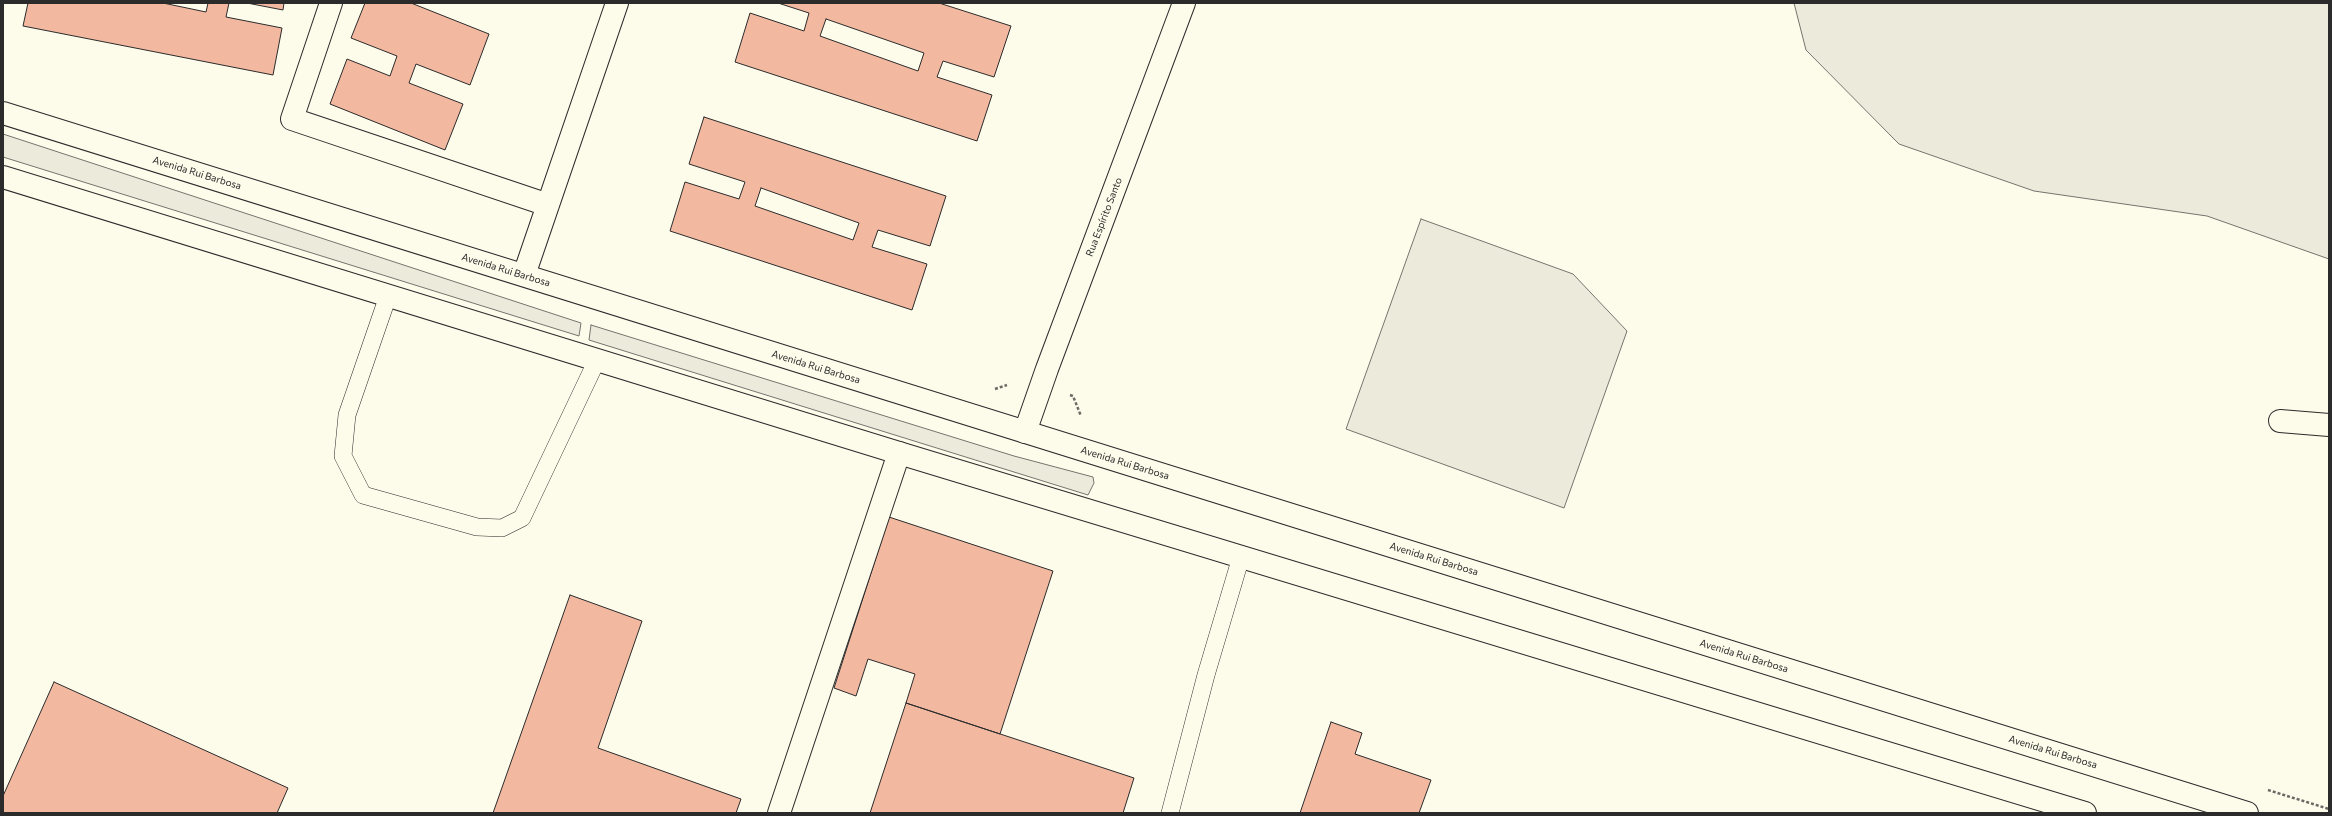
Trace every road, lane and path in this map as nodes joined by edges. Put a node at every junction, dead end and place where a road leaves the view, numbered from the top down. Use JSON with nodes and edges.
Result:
{"nodes":[{"id":1,"x":331,"y":3,"type":"edge"},
{"id":2,"x":617,"y":3,"type":"edge"},
{"id":3,"x":1184,"y":3,"type":"edge"},
{"id":4,"x":3,"y":112,"type":"edge"},
{"id":5,"x":3,"y":177,"type":"edge"},
{"id":6,"x":548,"y":205,"type":"junction"},
{"id":7,"x":524,"y":276,"type":"junction"},
{"id":8,"x":388,"y":296,"type":"junction"},
{"id":9,"x":597,"y":360,"type":"junction"},
{"id":10,"x":1012,"y":381,"type":"dead end"},
{"id":11,"x":990,"y":391,"type":"dead end"},
{"id":12,"x":1073,"y":396,"type":"dead end"},
{"id":13,"x":1085,"y":419,"type":"dead end"},
{"id":14,"x":2280,"y":421,"type":"dead end"},
{"id":15,"x":2329,"y":425,"type":"edge"},
{"id":16,"x":1025,"y":432,"type":"junction"},
{"id":17,"x":899,"y":453,"type":"junction"},
{"id":18,"x":1242,"y":557,"type":"junction"},
{"id":19,"x":778,"y":813,"type":"edge"},
{"id":20,"x":1170,"y":813,"type":"edge"},
{"id":21,"x":2086,"y":813,"type":"edge"},
{"id":22,"x":2247,"y":813,"type":"edge"}],
"edges":[{"from":1,"to":6,"type":"main road"},
{"from":2,"to":6,"type":"main road"},
{"from":3,"to":16,"type":"main road","name":"Rua Espírito Santo"},
{"from":4,"to":7,"type":"main road","name":"Avenida Rui Barbosa"},
{"from":5,"to":8,"type":"main road"},
{"from":6,"to":7,"type":"main road"},
{"from":7,"to":16,"type":"main road","name":"Avenida Rui Barbosa"},
{"from":8,"to":9,"type":"main road"},
{"from":8,"to":9,"type":"lane"},
{"from":9,"to":17,"type":"main road"},
{"from":10,"to":11,"type":"path"},
{"from":12,"to":13,"type":"path"},
{"from":14,"to":15,"type":"main road"},
{"from":16,"to":22,"type":"main road","name":"Avenida Rui Barbosa"},
{"from":17,"to":18,"type":"main road"},
{"from":17,"to":19,"type":"main road"},
{"from":18,"to":20,"type":"lane"},
{"from":18,"to":21,"type":"main road"}]}
